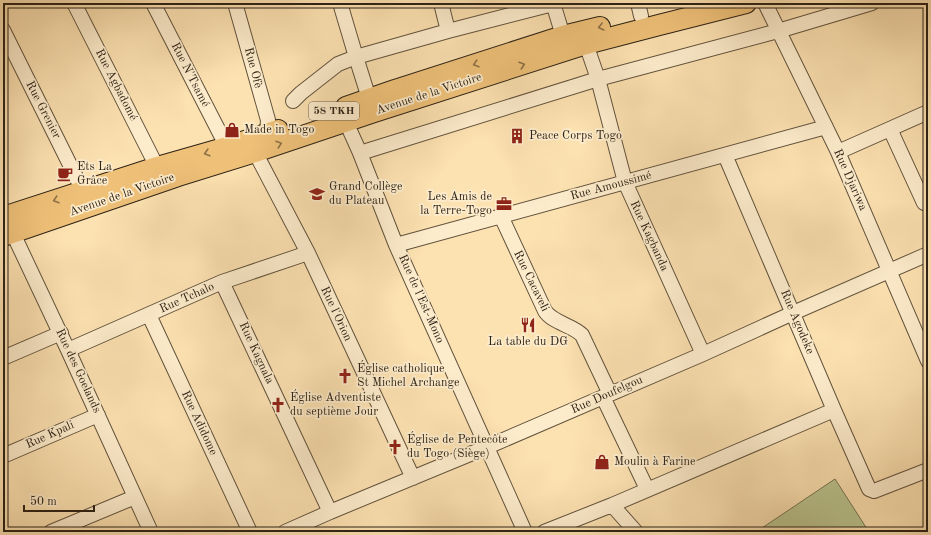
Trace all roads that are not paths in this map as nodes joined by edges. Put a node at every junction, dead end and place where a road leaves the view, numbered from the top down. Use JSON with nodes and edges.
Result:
{"nodes":[{"id":1,"x":74,"y":3,"type":"edge"},
{"id":2,"x":154,"y":3,"type":"edge"},
{"id":3,"x":235,"y":3,"type":"edge"},
{"id":4,"x":340,"y":3,"type":"edge"},
{"id":5,"x":441,"y":3,"type":"edge"},
{"id":6,"x":554,"y":3,"type":"edge"},
{"id":7,"x":693,"y":3,"type":"edge"},
{"id":8,"x":746,"y":3,"type":"edge"},
{"id":9,"x":765,"y":3,"type":"edge"},
{"id":10,"x":872,"y":3,"type":"edge"},
{"id":11,"x":640,"y":10,"type":"edge"},
{"id":12,"x":3,"y":30,"type":"edge"},
{"id":13,"x":448,"y":31,"type":"junction"},
{"id":14,"x":778,"y":31,"type":"junction"},
{"id":15,"x":563,"y":36,"type":"junction"},
{"id":16,"x":586,"y":44,"type":"junction"},
{"id":17,"x":356,"y":57,"type":"junction"},
{"id":18,"x":598,"y":79,"type":"junction"},
{"id":19,"x":293,"y":101,"type":"dead end"},
{"id":20,"x":371,"y":106,"type":"junction"},
{"id":21,"x":928,"y":112,"type":"edge"},
{"id":22,"x":343,"y":115,"type":"junction"},
{"id":23,"x":826,"y":127,"type":"junction"},
{"id":24,"x":890,"y":129,"type":"junction"},
{"id":25,"x":267,"y":134,"type":"junction"},
{"id":26,"x":227,"y":147,"type":"junction"},
{"id":27,"x":255,"y":152,"type":"junction"},
{"id":28,"x":838,"y":152,"type":"junction"},
{"id":29,"x":360,"y":153,"type":"junction"},
{"id":30,"x":725,"y":155,"type":"junction"},
{"id":31,"x":157,"y":167,"type":"junction"},
{"id":32,"x":625,"y":182,"type":"junction"},
{"id":33,"x":83,"y":190,"type":"junction"},
{"id":34,"x":924,"y":203,"type":"dead end"},
{"id":35,"x":501,"y":216,"type":"junction"},
{"id":36,"x":5,"y":223,"type":"edge"},
{"id":37,"x":396,"y":245,"type":"junction"},
{"id":38,"x":308,"y":253,"type":"junction"},
{"id":39,"x":928,"y":254,"type":"edge"},
{"id":40,"x":889,"y":271,"type":"junction"},
{"id":41,"x":222,"y":282,"type":"junction"},
{"id":42,"x":793,"y":312,"type":"junction"},
{"id":43,"x":149,"y":315,"type":"junction"},
{"id":44,"x":61,"y":333,"type":"junction"},
{"id":45,"x":68,"y":350,"type":"junction"},
{"id":46,"x":703,"y":354,"type":"junction"},
{"id":47,"x":3,"y":358,"type":"edge"},
{"id":48,"x":928,"y":361,"type":"edge"},
{"id":49,"x":607,"y":395,"type":"junction"},
{"id":50,"x":834,"y":410,"type":"junction"},
{"id":51,"x":98,"y":414,"type":"junction"},
{"id":52,"x":487,"y":447,"type":"junction"},
{"id":53,"x":3,"y":456,"type":"edge"},
{"id":54,"x":928,"y":470,"type":"edge"},
{"id":55,"x":413,"y":478,"type":"junction"},
{"id":56,"x":647,"y":489,"type":"junction"},
{"id":57,"x":135,"y":497,"type":"junction"},
{"id":58,"x":612,"y":505,"type":"junction"},
{"id":59,"x":330,"y":512,"type":"junction"},
{"id":60,"x":303,"y":528,"type":"edge"},
{"id":61,"x":51,"y":532,"type":"edge"},
{"id":62,"x":151,"y":532,"type":"edge"},
{"id":63,"x":250,"y":532,"type":"edge"},
{"id":64,"x":285,"y":532,"type":"edge"},
{"id":65,"x":525,"y":532,"type":"edge"},
{"id":66,"x":544,"y":532,"type":"edge"},
{"id":67,"x":636,"y":532,"type":"edge"}],
"edges":[{"from":1,"to":31,"type":"street","name":"Rue Agbadomé"},
{"from":2,"to":26,"type":"street","name":"Rue N'Tsamé"},
{"from":3,"to":25,"type":"street","name":"Rue Ofè"},
{"from":4,"to":17,"type":"street"},
{"from":5,"to":13,"type":"street"},
{"from":6,"to":13,"type":"street"},
{"from":6,"to":15,"type":"street"},
{"from":7,"to":11,"type":"highway","name":"Avenue de la Victoire","number":"58 TKH"},
{"from":8,"to":16,"type":"highway","name":"Avenue de la Victoire","number":"58 TKH"},
{"from":9,"to":14,"type":"street","name":"Rue Djariwa"},
{"from":10,"to":14,"type":"street"},
{"from":11,"to":15,"type":"highway","name":"Avenue de la Victoire","number":"58 TKH","one_way":true},
{"from":12,"to":33,"type":"street","name":"Rue Grenier"},
{"from":13,"to":17,"type":"street"},
{"from":14,"to":18,"type":"street"},
{"from":14,"to":23,"type":"street","name":"Rue Djariwa"},
{"from":15,"to":20,"type":"highway","name":"Avenue de la Victoire","number":"58 TKH","one_way":true},
{"from":16,"to":18,"type":"street","name":"Rue Kagbanda"},
{"from":20,"to":16,"type":"highway","name":"Avenue de la Victoire","number":"58 TKH","one_way":true},
{"from":17,"to":19,"type":"street"},
{"from":17,"to":20,"type":"street"},
{"from":18,"to":29,"type":"street"},
{"from":18,"to":32,"type":"street","name":"Rue Kagbanda"},
{"from":20,"to":22,"type":"highway","name":"Avenue de la Victoire","number":"58 TKH"},
{"from":21,"to":24,"type":"street"},
{"from":22,"to":25,"type":"highway","name":"Avenue de la Victoire","number":"58 TKH"},
{"from":27,"to":22,"type":"highway","name":"Avenue de la Victoire","number":"58 TKH","one_way":true},
{"from":22,"to":29,"type":"street","name":"Rue de l'Est-Mono"},
{"from":23,"to":28,"type":"street","name":"Rue Djariwa"},
{"from":23,"to":30,"type":"street","name":"Rue Amoussimé"},
{"from":24,"to":28,"type":"street"},
{"from":24,"to":34,"type":"street"},
{"from":25,"to":26,"type":"highway","name":"Avenue de la Victoire","number":"58 TKH"},
{"from":26,"to":31,"type":"highway","name":"Avenue de la Victoire","number":"58 TKH","one_way":true},
{"from":27,"to":36,"type":"highway","name":"Avenue de la Victoire","number":"58 TKH"},
{"from":27,"to":38,"type":"street","name":"Rue l'Orion"},
{"from":28,"to":40,"type":"street","name":"Rue Djariwa"},
{"from":29,"to":37,"type":"street","name":"Rue de l'Est-Mono"},
{"from":30,"to":32,"type":"street","name":"Rue Amoussimé"},
{"from":30,"to":42,"type":"street","name":"Rue Agodeke"},
{"from":31,"to":33,"type":"highway","name":"Avenue de la Victoire","number":"58 TKH"},
{"from":32,"to":35,"type":"street","name":"Rue Amoussimé"},
{"from":32,"to":46,"type":"street","name":"Rue Kagbanda"},
{"from":33,"to":36,"type":"highway","name":"Avenue de la Victoire","number":"58 TKH","one_way":true},
{"from":35,"to":37,"type":"street","name":"Rue Amoussimé"},
{"from":35,"to":49,"type":"street","name":"Rue Cacaveli"},
{"from":36,"to":44,"type":"street","name":"Rue des Goelands"},
{"from":37,"to":52,"type":"street","name":"Rue de l'Est-Mono"},
{"from":38,"to":41,"type":"street","name":"Rue Tchalo"},
{"from":38,"to":55,"type":"street","name":"Rue l'Orion"},
{"from":39,"to":40,"type":"street","name":"Rue Doufelgou"},
{"from":40,"to":42,"type":"street","name":"Rue Doufelgou"},
{"from":40,"to":48,"type":"street","name":"Rue Djariwa"},
{"from":41,"to":43,"type":"street","name":"Rue Tchalo"},
{"from":41,"to":59,"type":"street","name":"Rue Kagnala"},
{"from":42,"to":46,"type":"street","name":"Rue Doufelgou"},
{"from":42,"to":50,"type":"street","name":"Rue Agodeke"},
{"from":43,"to":45,"type":"street","name":"Rue Tchalo"},
{"from":43,"to":63,"type":"street","name":"Rue Adidome"},
{"from":44,"to":45,"type":"street","name":"Rue des Goelands"},
{"from":44,"to":47,"type":"street"},
{"from":45,"to":51,"type":"street","name":"Rue des Goelands"},
{"from":46,"to":49,"type":"street","name":"Rue Doufelgou"},
{"from":49,"to":52,"type":"street","name":"Rue Doufelgou"},
{"from":49,"to":56,"type":"street","name":"Rue Cacaveli"},
{"from":50,"to":54,"type":"street","name":"Rue Agodeke"},
{"from":50,"to":56,"type":"street"},
{"from":51,"to":53,"type":"street","name":"Rue Kpali"},
{"from":51,"to":57,"type":"street","name":"Rue des Goelands"},
{"from":52,"to":55,"type":"street","name":"Rue Doufelgou"},
{"from":52,"to":65,"type":"street","name":"Rue de l'Est-Mono"},
{"from":55,"to":59,"type":"street","name":"Rue Doufelgou"},
{"from":56,"to":58,"type":"street"},
{"from":57,"to":61,"type":"street"},
{"from":57,"to":62,"type":"street","name":"Rue des Goelands"},
{"from":58,"to":66,"type":"street"},
{"from":58,"to":67,"type":"street"},
{"from":59,"to":60,"type":"street","name":"Rue Doufelgou"},
{"from":60,"to":64,"type":"street","name":"Rue Doufelgou"}]}
